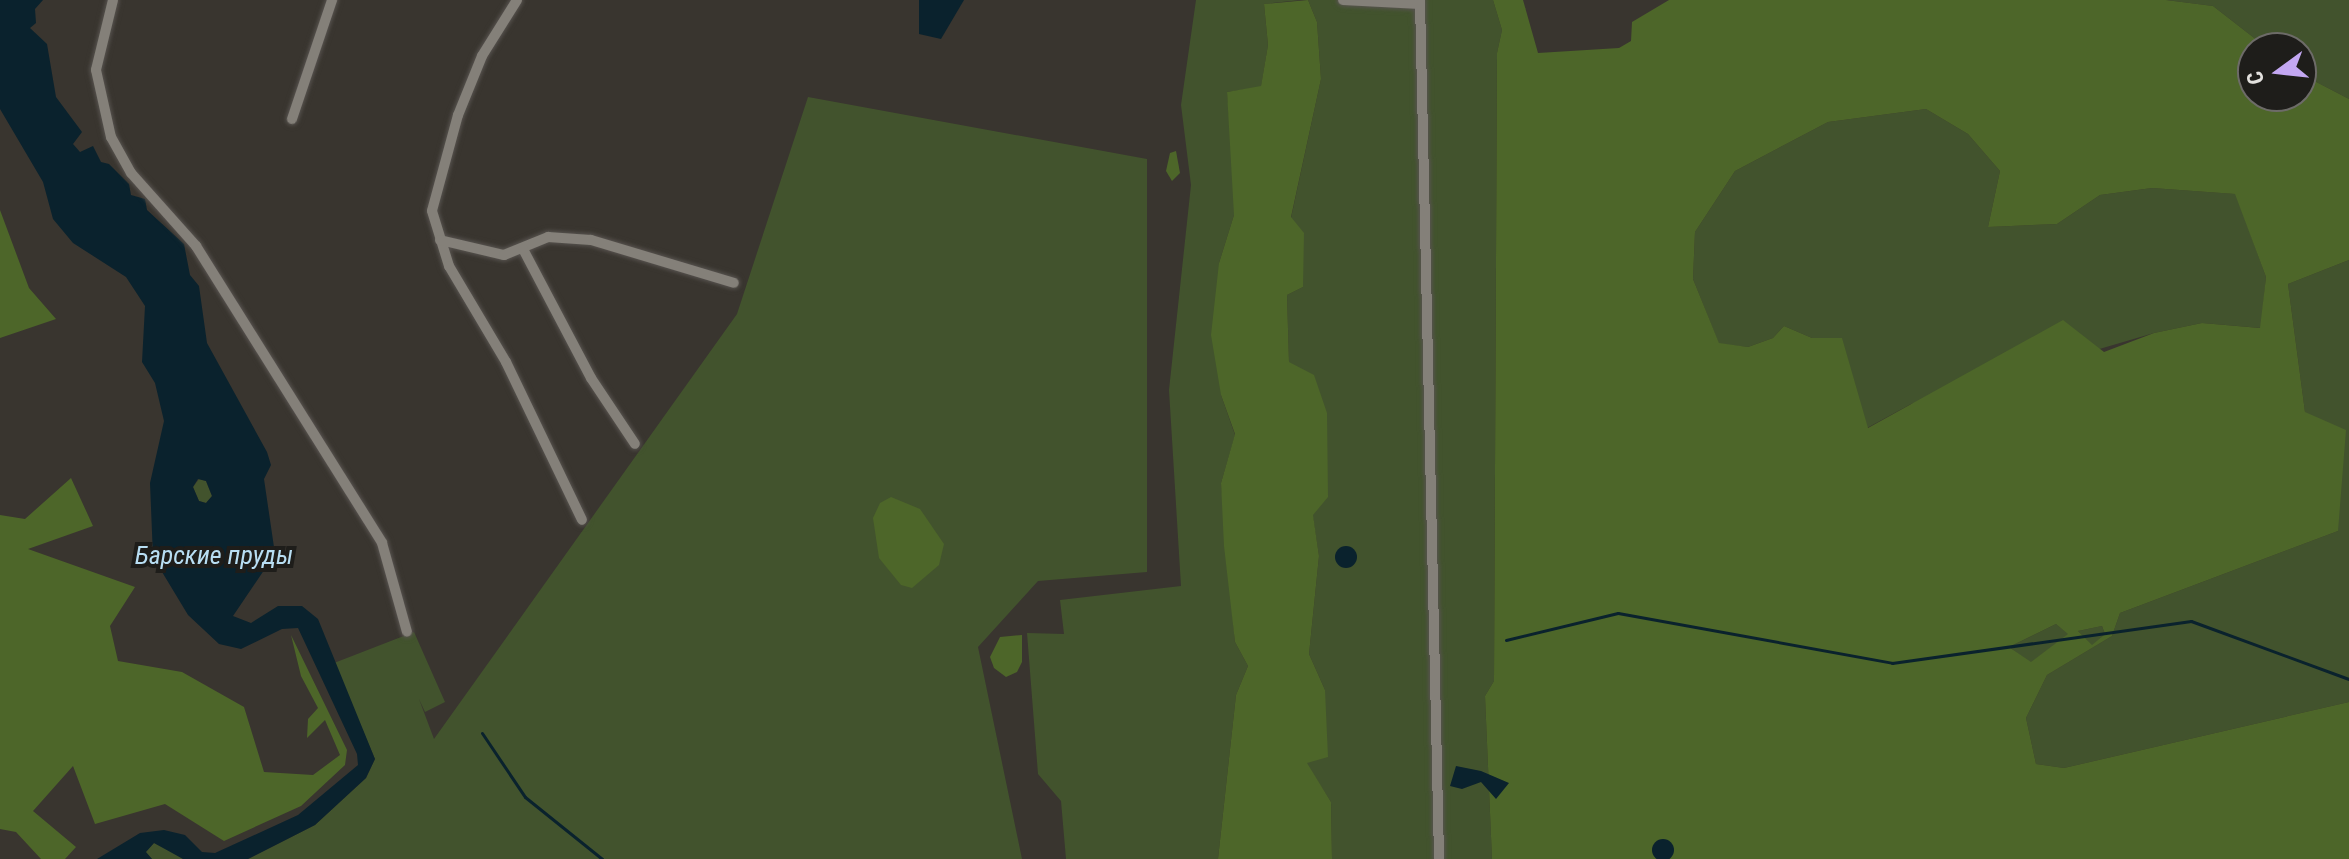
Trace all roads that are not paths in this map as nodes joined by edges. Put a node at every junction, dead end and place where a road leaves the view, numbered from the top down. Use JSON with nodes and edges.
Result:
{"nodes":[{"id":1,"x":113,"y":0,"type":"edge"},
{"id":2,"x":332,"y":0,"type":"edge"},
{"id":3,"x":517,"y":0,"type":"edge"},
{"id":4,"x":1343,"y":0,"type":"edge"},
{"id":5,"x":1420,"y":2,"type":"edge"},
{"id":6,"x":292,"y":119,"type":"dead end"},
{"id":7,"x":440,"y":240,"type":"junction"},
{"id":8,"x":523,"y":249,"type":"junction"},
{"id":9,"x":734,"y":283,"type":"dead end"},
{"id":10,"x":635,"y":444,"type":"dead end"},
{"id":11,"x":582,"y":520,"type":"dead end"},
{"id":12,"x":407,"y":632,"type":"dead end"},
{"id":13,"x":1439,"y":859,"type":"edge"}],
"edges":[{"from":1,"to":12,"type":"street"},
{"from":2,"to":6,"type":"street"},
{"from":3,"to":7,"type":"street"},
{"from":4,"to":5,"type":"street"},
{"from":5,"to":13,"type":"street"},
{"from":7,"to":8,"type":"street"},
{"from":7,"to":11,"type":"street"},
{"from":8,"to":9,"type":"street"},
{"from":8,"to":10,"type":"street"}]}
